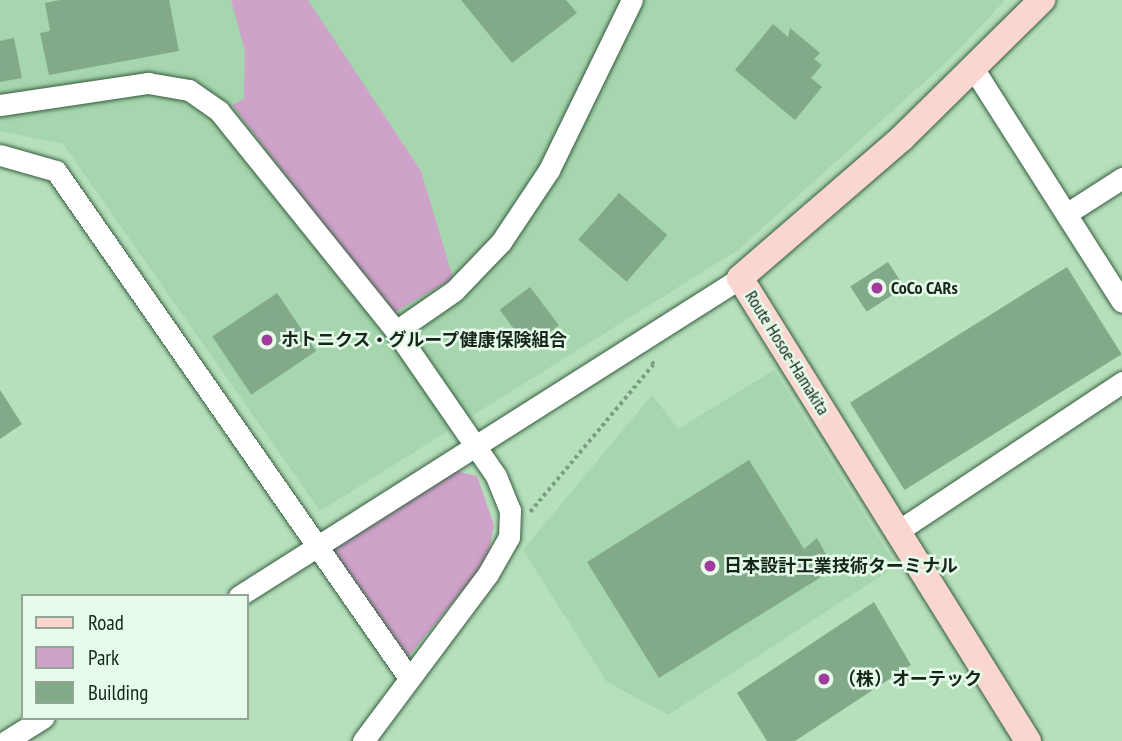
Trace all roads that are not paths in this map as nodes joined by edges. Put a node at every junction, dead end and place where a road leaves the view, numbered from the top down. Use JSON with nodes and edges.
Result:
{"nodes":[{"id":1,"x":632,"y":0,"type":"edge"},
{"id":2,"x":1042,"y":0,"type":"edge"},
{"id":3,"x":973,"y":68,"type":"junction"},
{"id":4,"x":0,"y":105,"type":"edge"},
{"id":5,"x":0,"y":155,"type":"edge"},
{"id":6,"x":1122,"y":178,"type":"edge"},
{"id":7,"x":1066,"y":214,"type":"junction"},
{"id":8,"x":740,"y":278,"type":"junction"},
{"id":9,"x":1122,"y":302,"type":"edge"},
{"id":10,"x":396,"y":331,"type":"junction"},
{"id":11,"x":1122,"y":382,"type":"edge"},
{"id":12,"x":477,"y":444,"type":"junction"},
{"id":13,"x":898,"y":531,"type":"junction"},
{"id":14,"x":315,"y":548,"type":"junction"},
{"id":15,"x":242,"y":594,"type":"edge"},
{"id":16,"x":407,"y":676,"type":"junction"},
{"id":17,"x":40,"y":720,"type":"edge"},
{"id":18,"x":6,"y":741,"type":"edge"},
{"id":19,"x":363,"y":741,"type":"edge"},
{"id":20,"x":1028,"y":741,"type":"edge"}],
"edges":[{"from":1,"to":10,"type":"street"},
{"from":2,"to":3,"type":"main road","name":"Route Hosoe-Hamakita"},
{"from":3,"to":7,"type":"street"},
{"from":3,"to":8,"type":"main road","name":"Route Hosoe-Hamakita"},
{"from":4,"to":10,"type":"street"},
{"from":5,"to":14,"type":"street"},
{"from":6,"to":7,"type":"street"},
{"from":7,"to":9,"type":"street"},
{"from":8,"to":12,"type":"street"},
{"from":8,"to":13,"type":"main road","name":"Route Hosoe-Hamakita"},
{"from":10,"to":12,"type":"street"},
{"from":11,"to":13,"type":"street"},
{"from":12,"to":14,"type":"street"},
{"from":12,"to":16,"type":"street"},
{"from":13,"to":20,"type":"main road","name":"Route Hosoe-Hamakita"},
{"from":14,"to":15,"type":"street"},
{"from":14,"to":16,"type":"street"},
{"from":16,"to":19,"type":"street"},
{"from":17,"to":18,"type":"street"}]}
